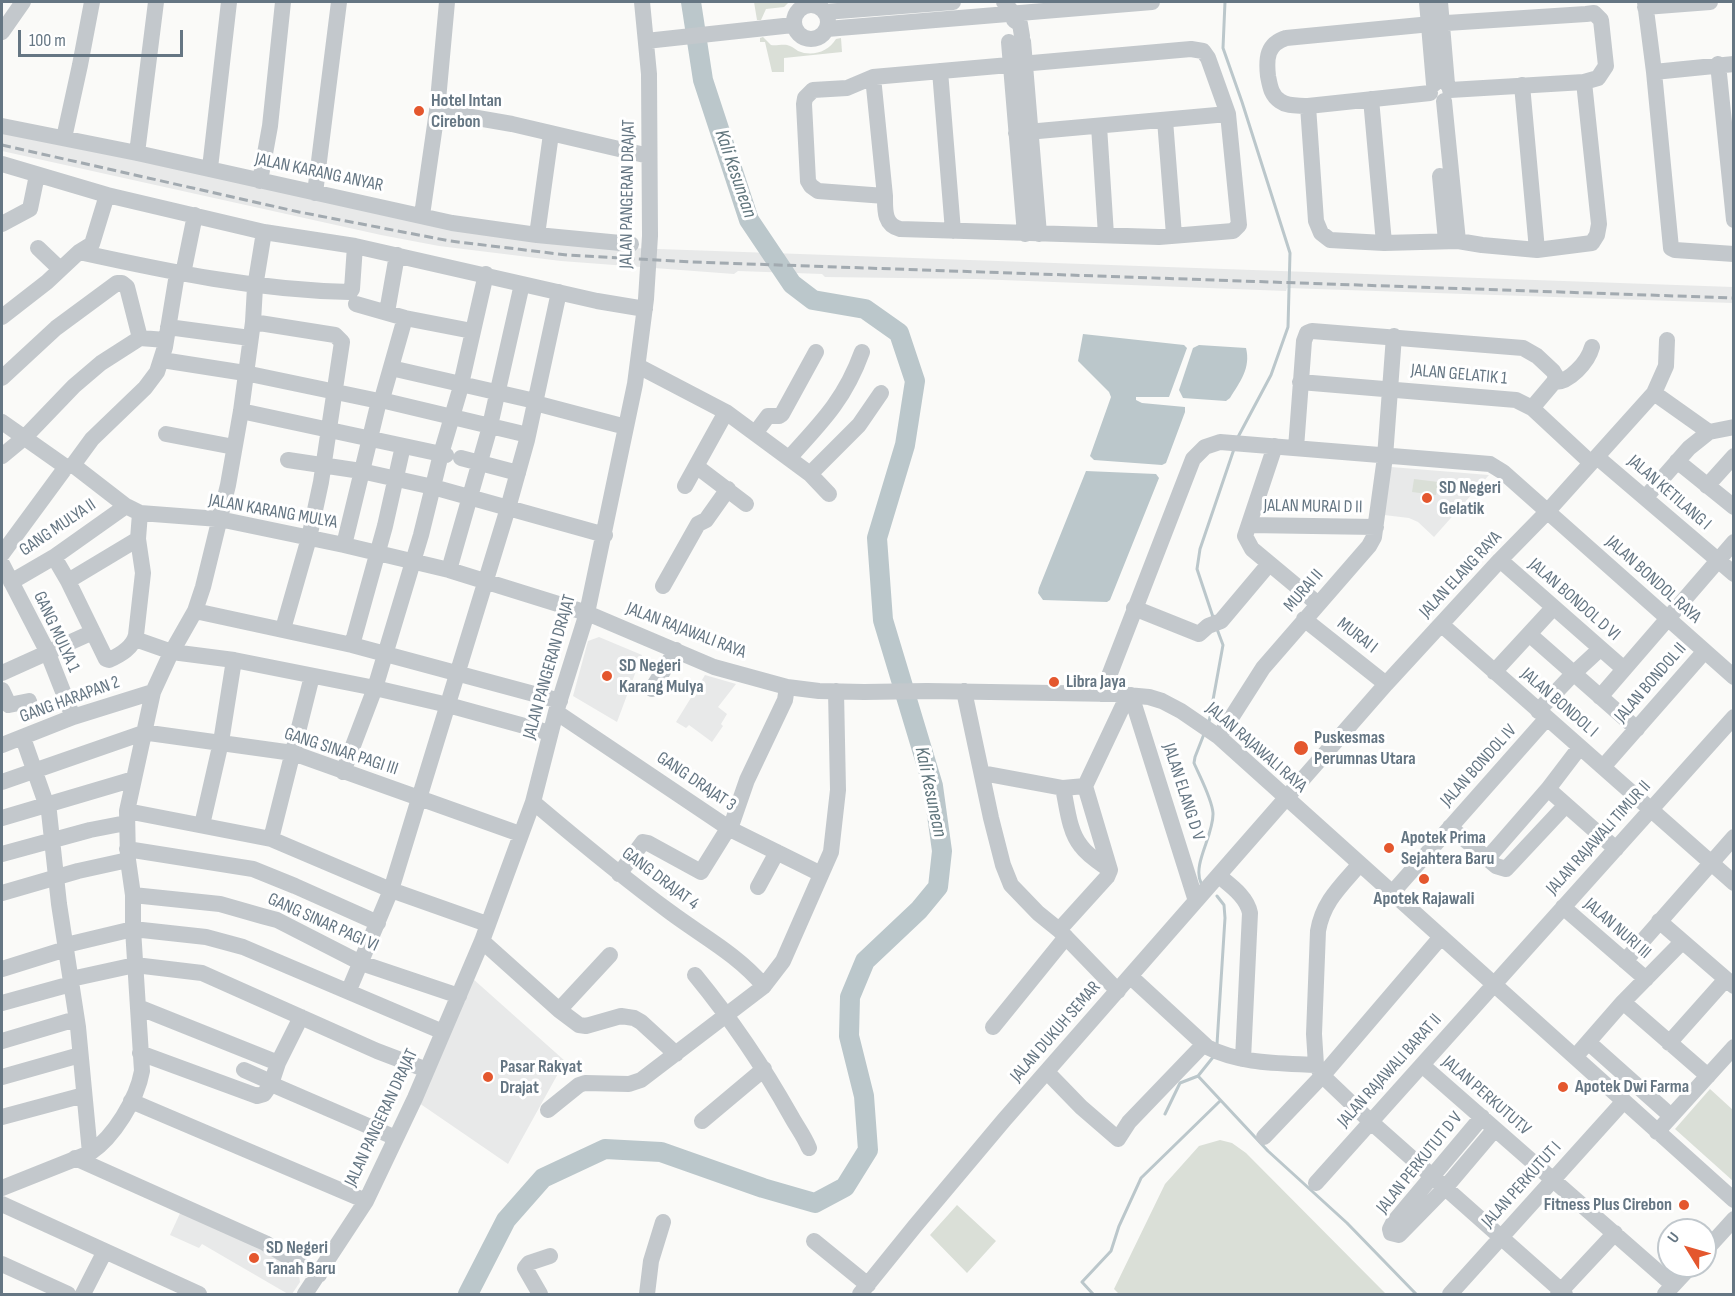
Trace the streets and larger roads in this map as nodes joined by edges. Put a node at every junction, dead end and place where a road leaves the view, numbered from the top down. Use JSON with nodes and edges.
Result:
{"nodes":[{"id":1,"x":22,"y":2,"type":"edge"},
{"id":2,"x":92,"y":2,"type":"edge"},
{"id":3,"x":156,"y":2,"type":"edge"},
{"id":4,"x":229,"y":2,"type":"edge"},
{"id":5,"x":283,"y":2,"type":"edge"},
{"id":6,"x":339,"y":2,"type":"edge"},
{"id":7,"x":447,"y":2,"type":"edge"},
{"id":8,"x":642,"y":2,"type":"edge"},
{"id":9,"x":953,"y":2,"type":"edge"},
{"id":10,"x":1152,"y":2,"type":"edge"},
{"id":11,"x":1427,"y":2,"type":"edge"},
{"id":12,"x":1440,"y":2,"type":"edge"},
{"id":13,"x":1710,"y":2,"type":"edge"},
{"id":14,"x":1645,"y":4,"type":"edge"},
{"id":15,"x":1010,"y":12,"type":"edge"},
{"id":16,"x":826,"y":21,"type":"junction"},
{"id":17,"x":1436,"y":24,"type":"junction"},
{"id":18,"x":794,"y":25,"type":"junction"},
{"id":19,"x":2,"y":32,"type":"edge"},
{"id":20,"x":646,"y":40,"type":"junction"},
{"id":21,"x":1018,"y":63,"type":"junction"},
{"id":22,"x":1726,"y":64,"type":"edge"},
{"id":23,"x":940,"y":71,"type":"junction"},
{"id":24,"x":1654,"y":72,"type":"junction"},
{"id":25,"x":873,"y":77,"type":"junction"},
{"id":26,"x":1584,"y":82,"type":"junction"},
{"id":27,"x":1522,"y":85,"type":"junction"},
{"id":28,"x":1440,"y":92,"type":"junction"},
{"id":29,"x":1371,"y":99,"type":"junction"},
{"id":30,"x":1308,"y":106,"type":"junction"},
{"id":31,"x":436,"y":111,"type":"junction"},
{"id":32,"x":1228,"y":114,"type":"junction"},
{"id":33,"x":1165,"y":120,"type":"junction"},
{"id":34,"x":2,"y":126,"type":"edge"},
{"id":35,"x":1099,"y":126,"type":"junction"},
{"id":36,"x":1023,"y":133,"type":"junction"},
{"id":37,"x":551,"y":134,"type":"junction"},
{"id":38,"x":64,"y":138,"type":"junction"},
{"id":39,"x":137,"y":153,"type":"junction"},
{"id":40,"x":649,"y":156,"type":"junction"},
{"id":41,"x":2,"y":164,"type":"edge"},
{"id":42,"x":210,"y":165,"type":"junction"},
{"id":43,"x":37,"y":174,"type":"junction"},
{"id":44,"x":260,"y":181,"type":"junction"},
{"id":45,"x":315,"y":193,"type":"junction"},
{"id":46,"x":107,"y":195,"type":"junction"},
{"id":47,"x":885,"y":196,"type":"junction"},
{"id":48,"x":195,"y":215,"type":"junction"},
{"id":49,"x":422,"y":215,"type":"junction"},
{"id":50,"x":1734,"y":220,"type":"edge"},
{"id":51,"x":2,"y":225,"type":"edge"},
{"id":52,"x":953,"y":231,"type":"junction"},
{"id":53,"x":264,"y":232,"type":"junction"},
{"id":54,"x":1032,"y":234,"type":"junction"},
{"id":55,"x":537,"y":235,"type":"junction"},
{"id":56,"x":1107,"y":235,"type":"junction"},
{"id":57,"x":1174,"y":235,"type":"junction"},
{"id":58,"x":1452,"y":241,"type":"junction"},
{"id":59,"x":1384,"y":243,"type":"junction"},
{"id":60,"x":631,"y":244,"type":"dead end"},
{"id":61,"x":355,"y":246,"type":"junction"},
{"id":62,"x":38,"y":248,"type":"dead end"},
{"id":63,"x":1537,"y":250,"type":"junction"},
{"id":64,"x":79,"y":252,"type":"junction"},
{"id":65,"x":397,"y":255,"type":"junction"},
{"id":66,"x":1734,"y":255,"type":"edge"},
{"id":67,"x":60,"y":269,"type":"junction"},
{"id":68,"x":180,"y":274,"type":"junction"},
{"id":69,"x":486,"y":274,"type":"junction"},
{"id":70,"x":522,"y":284,"type":"junction"},
{"id":71,"x":255,"y":286,"type":"junction"},
{"id":72,"x":559,"y":292,"type":"junction"},
{"id":73,"x":356,"y":304,"type":"dead end"},
{"id":74,"x":645,"y":305,"type":"junction"},
{"id":75,"x":387,"y":312,"type":"junction"},
{"id":76,"x":2,"y":317,"type":"edge"},
{"id":77,"x":405,"y":318,"type":"junction"},
{"id":78,"x":251,"y":330,"type":"junction"},
{"id":79,"x":472,"y":331,"type":"junction"},
{"id":80,"x":167,"y":333,"type":"junction"},
{"id":81,"x":1394,"y":336,"type":"junction"},
{"id":82,"x":140,"y":338,"type":"junction"},
{"id":83,"x":1667,"y":340,"type":"dead end"},
{"id":84,"x":1592,"y":347,"type":"dead end"},
{"id":85,"x":816,"y":352,"type":"dead end"},
{"id":86,"x":862,"y":352,"type":"dead end"},
{"id":87,"x":162,"y":360,"type":"junction"},
{"id":88,"x":638,"y":366,"type":"junction"},
{"id":89,"x":391,"y":368,"type":"junction"},
{"id":90,"x":245,"y":373,"type":"junction"},
{"id":91,"x":2,"y":378,"type":"edge"},
{"id":92,"x":1300,"y":381,"type":"junction"},
{"id":93,"x":1554,"y":382,"type":"junction"},
{"id":94,"x":461,"y":384,"type":"junction"},
{"id":95,"x":1390,"y":389,"type":"junction"},
{"id":96,"x":334,"y":391,"type":"junction"},
{"id":97,"x":497,"y":392,"type":"junction"},
{"id":98,"x":881,"y":393,"type":"dead end"},
{"id":99,"x":1654,"y":393,"type":"junction"},
{"id":100,"x":380,"y":400,"type":"junction"},
{"id":101,"x":535,"y":402,"type":"junction"},
{"id":102,"x":1532,"y":408,"type":"junction"},
{"id":103,"x":240,"y":411,"type":"junction"},
{"id":104,"x":726,"y":412,"type":"junction"},
{"id":105,"x":451,"y":417,"type":"junction"},
{"id":106,"x":2,"y":422,"type":"edge"},
{"id":107,"x":489,"y":427,"type":"junction"},
{"id":108,"x":626,"y":427,"type":"junction"},
{"id":109,"x":1734,"y":428,"type":"edge"},
{"id":110,"x":328,"y":429,"type":"junction"},
{"id":111,"x":756,"y":432,"type":"junction"},
{"id":112,"x":1709,"y":432,"type":"junction"},
{"id":113,"x":166,"y":434,"type":"dead end"},
{"id":114,"x":528,"y":435,"type":"junction"},
{"id":115,"x":25,"y":437,"type":"junction"},
{"id":116,"x":370,"y":437,"type":"junction"},
{"id":117,"x":403,"y":446,"type":"junction"},
{"id":118,"x":1275,"y":446,"type":"junction"},
{"id":119,"x":234,"y":447,"type":"junction"},
{"id":120,"x":1296,"y":448,"type":"junction"},
{"id":121,"x":449,"y":455,"type":"junction"},
{"id":122,"x":2,"y":456,"type":"edge"},
{"id":123,"x":1734,"y":456,"type":"edge"},
{"id":124,"x":1385,"y":457,"type":"junction"},
{"id":125,"x":789,"y":458,"type":"junction"},
{"id":126,"x":1593,"y":459,"type":"junction"},
{"id":127,"x":288,"y":460,"type":"dead end"},
{"id":128,"x":1677,"y":460,"type":"junction"},
{"id":129,"x":480,"y":462,"type":"junction"},
{"id":130,"x":324,"y":465,"type":"junction"},
{"id":131,"x":70,"y":466,"type":"junction"},
{"id":132,"x":696,"y":466,"type":"junction"},
{"id":133,"x":361,"y":471,"type":"junction"},
{"id":134,"x":518,"y":473,"type":"junction"},
{"id":135,"x":810,"y":474,"type":"junction"},
{"id":136,"x":396,"y":479,"type":"junction"},
{"id":137,"x":685,"y":486,"type":"dead end"},
{"id":138,"x":1707,"y":486,"type":"junction"},
{"id":139,"x":433,"y":488,"type":"junction"},
{"id":140,"x":728,"y":489,"type":"junction"},
{"id":141,"x":829,"y":494,"type":"dead end"},
{"id":142,"x":470,"y":497,"type":"junction"},
{"id":143,"x":1645,"y":498,"type":"junction"},
{"id":144,"x":746,"y":504,"type":"dead end"},
{"id":145,"x":1734,"y":507,"type":"edge"},
{"id":146,"x":508,"y":508,"type":"junction"},
{"id":147,"x":133,"y":509,"type":"junction"},
{"id":148,"x":1547,"y":512,"type":"junction"},
{"id":149,"x":219,"y":519,"type":"junction"},
{"id":150,"x":1249,"y":525,"type":"junction"},
{"id":151,"x":1376,"y":527,"type":"junction"},
{"id":152,"x":604,"y":535,"type":"junction"},
{"id":153,"x":309,"y":538,"type":"junction"},
{"id":154,"x":138,"y":539,"type":"junction"},
{"id":155,"x":1734,"y":542,"type":"edge"},
{"id":156,"x":344,"y":545,"type":"junction"},
{"id":157,"x":378,"y":553,"type":"junction"},
{"id":158,"x":2,"y":554,"type":"edge"},
{"id":159,"x":54,"y":557,"type":"junction"},
{"id":160,"x":1500,"y":560,"type":"junction"},
{"id":161,"x":1717,"y":560,"type":"junction"},
{"id":162,"x":413,"y":561,"type":"junction"},
{"id":163,"x":2,"y":564,"type":"edge"},
{"id":164,"x":1269,"y":564,"type":"junction"},
{"id":165,"x":449,"y":570,"type":"junction"},
{"id":166,"x":1734,"y":574,"type":"edge"},
{"id":167,"x":485,"y":580,"type":"junction"},
{"id":168,"x":68,"y":581,"type":"junction"},
{"id":169,"x":11,"y":582,"type":"junction"},
{"id":170,"x":663,"y":586,"type":"dead end"},
{"id":171,"x":1318,"y":604,"type":"junction"},
{"id":172,"x":1134,"y":608,"type":"junction"},
{"id":173,"x":1553,"y":608,"type":"junction"},
{"id":174,"x":195,"y":611,"type":"junction"},
{"id":175,"x":587,"y":613,"type":"junction"},
{"id":176,"x":1304,"y":619,"type":"junction"},
{"id":177,"x":1668,"y":619,"type":"junction"},
{"id":178,"x":1442,"y":625,"type":"junction"},
{"id":179,"x":283,"y":629,"type":"junction"},
{"id":180,"x":93,"y":632,"type":"junction"},
{"id":181,"x":1529,"y":634,"type":"junction"},
{"id":182,"x":135,"y":639,"type":"junction"},
{"id":183,"x":352,"y":645,"type":"junction"},
{"id":184,"x":1600,"y":649,"type":"junction"},
{"id":185,"x":676,"y":650,"type":"junction"},
{"id":186,"x":47,"y":651,"type":"junction"},
{"id":187,"x":172,"y":652,"type":"junction"},
{"id":188,"x":1704,"y":652,"type":"junction"},
{"id":189,"x":385,"y":653,"type":"junction"},
{"id":190,"x":234,"y":660,"type":"junction"},
{"id":191,"x":1624,"y":669,"type":"junction"},
{"id":192,"x":458,"y":672,"type":"junction"},
{"id":193,"x":1494,"y":672,"type":"junction"},
{"id":194,"x":2,"y":673,"type":"edge"},
{"id":195,"x":1574,"y":674,"type":"junction"},
{"id":196,"x":312,"y":676,"type":"junction"},
{"id":197,"x":1734,"y":676,"type":"edge"},
{"id":198,"x":1386,"y":684,"type":"junction"},
{"id":199,"x":787,"y":687,"type":"junction"},
{"id":200,"x":375,"y":688,"type":"junction"},
{"id":201,"x":652,"y":689,"type":"dead end"},
{"id":202,"x":2,"y":690,"type":"edge"},
{"id":203,"x":836,"y":691,"type":"junction"},
{"id":204,"x":964,"y":691,"type":"junction"},
{"id":205,"x":153,"y":692,"type":"junction"},
{"id":206,"x":1102,"y":694,"type":"junction"},
{"id":207,"x":1130,"y":695,"type":"junction"},
{"id":208,"x":1600,"y":697,"type":"junction"},
{"id":209,"x":29,"y":701,"type":"dead end"},
{"id":210,"x":448,"y":705,"type":"junction"},
{"id":211,"x":558,"y":706,"type":"junction"},
{"id":212,"x":1543,"y":715,"type":"junction"},
{"id":213,"x":73,"y":717,"type":"junction"},
{"id":214,"x":1734,"y":717,"type":"edge"},
{"id":215,"x":1637,"y":729,"type":"junction"},
{"id":216,"x":143,"y":733,"type":"junction"},
{"id":217,"x":550,"y":733,"type":"junction"},
{"id":218,"x":1216,"y":735,"type":"junction"},
{"id":219,"x":22,"y":738,"type":"junction"},
{"id":220,"x":221,"y":742,"type":"junction"},
{"id":221,"x":2,"y":745,"type":"edge"},
{"id":222,"x":1580,"y":747,"type":"junction"},
{"id":223,"x":293,"y":753,"type":"junction"},
{"id":224,"x":1603,"y":767,"type":"junction"},
{"id":225,"x":35,"y":770,"type":"junction"},
{"id":226,"x":343,"y":772,"type":"junction"},
{"id":227,"x":982,"y":773,"type":"junction"},
{"id":228,"x":134,"y":779,"type":"junction"},
{"id":229,"x":2,"y":782,"type":"edge"},
{"id":230,"x":1085,"y":786,"type":"junction"},
{"id":231,"x":1063,"y":788,"type":"junction"},
{"id":232,"x":1548,"y":789,"type":"junction"},
{"id":233,"x":419,"y":800,"type":"junction"},
{"id":234,"x":1286,"y":800,"type":"junction"},
{"id":235,"x":533,"y":802,"type":"junction"},
{"id":236,"x":47,"y":805,"type":"junction"},
{"id":237,"x":1565,"y":806,"type":"junction"},
{"id":238,"x":1650,"y":810,"type":"junction"},
{"id":239,"x":127,"y":817,"type":"junction"},
{"id":240,"x":2,"y":818,"type":"edge"},
{"id":241,"x":202,"y":825,"type":"junction"},
{"id":242,"x":1450,"y":826,"type":"junction"},
{"id":243,"x":729,"y":828,"type":"junction"},
{"id":244,"x":520,"y":834,"type":"junction"},
{"id":245,"x":1734,"y":837,"type":"edge"},
{"id":246,"x":272,"y":839,"type":"junction"},
{"id":247,"x":52,"y":841,"type":"junction"},
{"id":248,"x":1616,"y":849,"type":"junction"},
{"id":249,"x":777,"y":852,"type":"junction"},
{"id":250,"x":2,"y":854,"type":"edge"},
{"id":251,"x":128,"y":855,"type":"junction"},
{"id":252,"x":1487,"y":859,"type":"junction"},
{"id":253,"x":1710,"y":863,"type":"junction"},
{"id":254,"x":1359,"y":865,"type":"junction"},
{"id":255,"x":1110,"y":870,"type":"junction"},
{"id":256,"x":619,"y":874,"type":"junction"},
{"id":257,"x":821,"y":874,"type":"junction"},
{"id":258,"x":1220,"y":876,"type":"junction"},
{"id":259,"x":56,"y":878,"type":"junction"},
{"id":260,"x":1734,"y":883,"type":"edge"},
{"id":261,"x":758,"y":887,"type":"dead end"},
{"id":262,"x":391,"y":890,"type":"junction"},
{"id":263,"x":2,"y":893,"type":"edge"},
{"id":264,"x":1392,"y":893,"type":"junction"},
{"id":265,"x":133,"y":895,"type":"junction"},
{"id":266,"x":1196,"y":901,"type":"junction"},
{"id":267,"x":1563,"y":908,"type":"junction"},
{"id":268,"x":1659,"y":921,"type":"junction"},
{"id":269,"x":378,"y":923,"type":"junction"},
{"id":270,"x":487,"y":924,"type":"junction"},
{"id":271,"x":133,"y":929,"type":"junction"},
{"id":272,"x":1062,"y":934,"type":"junction"},
{"id":273,"x":1441,"y":937,"type":"junction"},
{"id":274,"x":482,"y":941,"type":"junction"},
{"id":275,"x":1683,"y":942,"type":"junction"},
{"id":276,"x":66,"y":947,"type":"junction"},
{"id":277,"x":610,"y":955,"type":"dead end"},
{"id":278,"x":1625,"y":961,"type":"junction"},
{"id":279,"x":361,"y":963,"type":"junction"},
{"id":280,"x":135,"y":965,"type":"junction"},
{"id":281,"x":2,"y":969,"type":"edge"},
{"id":282,"x":695,"y":975,"type":"dead end"},
{"id":283,"x":1131,"y":977,"type":"junction"},
{"id":284,"x":1646,"y":979,"type":"junction"},
{"id":285,"x":1726,"y":980,"type":"edge"},
{"id":286,"x":71,"y":981,"type":"junction"},
{"id":287,"x":1494,"y":984,"type":"junction"},
{"id":288,"x":764,"y":986,"type":"junction"},
{"id":289,"x":349,"y":990,"type":"junction"},
{"id":290,"x":1118,"y":991,"type":"junction"},
{"id":291,"x":459,"y":996,"type":"junction"},
{"id":292,"x":1623,"y":1002,"type":"junction"},
{"id":293,"x":2,"y":1003,"type":"edge"},
{"id":294,"x":138,"y":1007,"type":"junction"},
{"id":295,"x":559,"y":1010,"type":"junction"},
{"id":296,"x":727,"y":1015,"type":"junction"},
{"id":297,"x":301,"y":1017,"type":"junction"},
{"id":298,"x":76,"y":1019,"type":"junction"},
{"id":299,"x":993,"y":1027,"type":"dead end"},
{"id":300,"x":443,"y":1032,"type":"junction"},
{"id":301,"x":1666,"y":1040,"type":"junction"},
{"id":302,"x":2,"y":1041,"type":"edge"},
{"id":303,"x":1588,"y":1042,"type":"junction"},
{"id":304,"x":1209,"y":1048,"type":"junction"},
{"id":305,"x":140,"y":1053,"type":"junction"},
{"id":306,"x":1732,"y":1053,"type":"edge"},
{"id":307,"x":676,"y":1054,"type":"junction"},
{"id":308,"x":80,"y":1055,"type":"junction"},
{"id":309,"x":1575,"y":1057,"type":"junction"},
{"id":310,"x":1243,"y":1059,"type":"junction"},
{"id":311,"x":278,"y":1063,"type":"junction"},
{"id":312,"x":1422,"y":1065,"type":"junction"},
{"id":313,"x":764,"y":1069,"type":"junction"},
{"id":314,"x":244,"y":1070,"type":"dead end"},
{"id":315,"x":427,"y":1070,"type":"junction"},
{"id":316,"x":1319,"y":1070,"type":"junction"},
{"id":317,"x":1047,"y":1072,"type":"junction"},
{"id":318,"x":1707,"y":1076,"type":"junction"},
{"id":319,"x":2,"y":1077,"type":"edge"},
{"id":320,"x":271,"y":1083,"type":"junction"},
{"id":321,"x":84,"y":1095,"type":"junction"},
{"id":322,"x":131,"y":1101,"type":"junction"},
{"id":323,"x":1624,"y":1101,"type":"junction"},
{"id":324,"x":548,"y":1110,"type":"dead end"},
{"id":325,"x":1671,"y":1116,"type":"junction"},
{"id":326,"x":2,"y":1117,"type":"edge"},
{"id":327,"x":1482,"y":1117,"type":"junction"},
{"id":328,"x":702,"y":1121,"type":"dead end"},
{"id":329,"x":1371,"y":1122,"type":"junction"},
{"id":330,"x":1495,"y":1129,"type":"junction"},
{"id":331,"x":1657,"y":1132,"type":"junction"},
{"id":332,"x":1264,"y":1137,"type":"dead end"},
{"id":333,"x":396,"y":1138,"type":"junction"},
{"id":334,"x":809,"y":1148,"type":"dead end"},
{"id":335,"x":82,"y":1155,"type":"junction"},
{"id":336,"x":1553,"y":1179,"type":"junction"},
{"id":337,"x":1316,"y":1183,"type":"dead end"},
{"id":338,"x":1439,"y":1183,"type":"junction"},
{"id":339,"x":2,"y":1188,"type":"edge"},
{"id":340,"x":1734,"y":1200,"type":"edge"},
{"id":341,"x":366,"y":1201,"type":"junction"},
{"id":342,"x":2,"y":1204,"type":"edge"},
{"id":343,"x":1734,"y":1219,"type":"edge"},
{"id":344,"x":663,"y":1222,"type":"dead end"},
{"id":345,"x":1614,"y":1233,"type":"junction"},
{"id":346,"x":1501,"y":1238,"type":"junction"},
{"id":347,"x":1717,"y":1238,"type":"edge"},
{"id":348,"x":814,"y":1240,"type":"dead end"},
{"id":349,"x":105,"y":1251,"type":"junction"},
{"id":350,"x":550,"y":1256,"type":"dead end"},
{"id":351,"x":2,"y":1264,"type":"edge"},
{"id":352,"x":319,"y":1275,"type":"junction"},
{"id":353,"x":1680,"y":1278,"type":"edge"},
{"id":354,"x":864,"y":1290,"type":"edge"},
{"id":355,"x":1669,"y":1290,"type":"edge"},
{"id":356,"x":68,"y":1294,"type":"edge"},
{"id":357,"x":83,"y":1294,"type":"edge"},
{"id":358,"x":199,"y":1294,"type":"edge"},
{"id":359,"x":305,"y":1294,"type":"edge"},
{"id":360,"x":540,"y":1294,"type":"edge"},
{"id":361,"x":647,"y":1294,"type":"edge"},
{"id":362,"x":1450,"y":1294,"type":"edge"},
{"id":363,"x":1561,"y":1294,"type":"edge"}],
"edges":[{"from":1,"to":19,"type":"street"},
{"from":2,"to":38,"type":"street"},
{"from":3,"to":39,"type":"street"},
{"from":4,"to":42,"type":"street"},
{"from":5,"to":44,"type":"street"},
{"from":6,"to":45,"type":"street"},
{"from":7,"to":31,"type":"street"},
{"from":8,"to":20,"type":"street","name":"JALAN PANGERAN DRAJAT"},
{"from":9,"to":16,"type":"street"},
{"from":10,"to":15,"type":"street"},
{"from":11,"to":17,"type":"street"},
{"from":12,"to":17,"type":"street"},
{"from":13,"to":14,"type":"street"},
{"from":14,"to":24,"type":"street"},
{"from":15,"to":16,"type":"street"},
{"from":15,"to":21,"type":"street"},
{"from":16,"to":18,"type":"street"},
{"from":16,"to":18,"type":"street"},
{"from":17,"to":26,"type":"street"},
{"from":17,"to":28,"type":"street"},
{"from":17,"to":30,"type":"street"},
{"from":18,"to":20,"type":"street"},
{"from":20,"to":40,"type":"street","name":"JALAN PANGERAN DRAJAT"},
{"from":21,"to":23,"type":"street"},
{"from":21,"to":32,"type":"street"},
{"from":21,"to":36,"type":"street"},
{"from":22,"to":24,"type":"street"},
{"from":22,"to":50,"type":"street"},
{"from":23,"to":25,"type":"street"},
{"from":23,"to":52,"type":"street"},
{"from":24,"to":66,"type":"street"},
{"from":25,"to":47,"type":"street"},
{"from":25,"to":47,"type":"street"},
{"from":26,"to":27,"type":"street"},
{"from":26,"to":63,"type":"street"},
{"from":27,"to":28,"type":"street"},
{"from":27,"to":63,"type":"street"},
{"from":28,"to":29,"type":"street"},
{"from":28,"to":58,"type":"street"},
{"from":29,"to":30,"type":"street"},
{"from":29,"to":59,"type":"street"},
{"from":30,"to":59,"type":"street"},
{"from":31,"to":37,"type":"street"},
{"from":31,"to":49,"type":"street"},
{"from":32,"to":33,"type":"street"},
{"from":32,"to":57,"type":"street"},
{"from":33,"to":35,"type":"street"},
{"from":33,"to":57,"type":"street"},
{"from":34,"to":38,"type":"street","name":"JALAN KARANG ANYAR"},
{"from":35,"to":36,"type":"street"},
{"from":35,"to":56,"type":"street"},
{"from":36,"to":54,"type":"street"},
{"from":37,"to":40,"type":"street"},
{"from":37,"to":55,"type":"street"},
{"from":38,"to":39,"type":"street","name":"JALAN KARANG ANYAR"},
{"from":39,"to":42,"type":"street","name":"JALAN KARANG ANYAR"},
{"from":40,"to":74,"type":"street","name":"JALAN PANGERAN DRAJAT"},
{"from":41,"to":43,"type":"street"},
{"from":42,"to":44,"type":"street","name":"JALAN KARANG ANYAR"},
{"from":43,"to":46,"type":"street"},
{"from":43,"to":51,"type":"street"},
{"from":44,"to":45,"type":"street","name":"JALAN KARANG ANYAR"},
{"from":45,"to":49,"type":"street","name":"JALAN KARANG ANYAR"},
{"from":46,"to":48,"type":"street"},
{"from":46,"to":64,"type":"street"},
{"from":47,"to":52,"type":"street"},
{"from":48,"to":53,"type":"street"},
{"from":48,"to":68,"type":"street"},
{"from":49,"to":55,"type":"street","name":"JALAN KARANG ANYAR"},
{"from":52,"to":54,"type":"street"},
{"from":53,"to":61,"type":"street"},
{"from":53,"to":71,"type":"street"},
{"from":54,"to":56,"type":"street"},
{"from":55,"to":60,"type":"street","name":"JALAN KARANG ANYAR"},
{"from":56,"to":57,"type":"street"},
{"from":58,"to":59,"type":"street"},
{"from":58,"to":63,"type":"street"},
{"from":61,"to":65,"type":"street"},
{"from":61,"to":71,"type":"street"},
{"from":62,"to":67,"type":"street"},
{"from":64,"to":67,"type":"street"},
{"from":64,"to":68,"type":"street"},
{"from":65,"to":69,"type":"street"},
{"from":65,"to":75,"type":"street"},
{"from":67,"to":76,"type":"street"},
{"from":68,"to":71,"type":"street"},
{"from":68,"to":80,"type":"street"},
{"from":69,"to":70,"type":"street"},
{"from":69,"to":79,"type":"street"},
{"from":70,"to":72,"type":"street"},
{"from":70,"to":97,"type":"street"},
{"from":71,"to":78,"type":"street"},
{"from":72,"to":74,"type":"street"},
{"from":72,"to":101,"type":"street"},
{"from":73,"to":75,"type":"street"},
{"from":74,"to":88,"type":"street","name":"JALAN PANGERAN DRAJAT"},
{"from":75,"to":77,"type":"street"},
{"from":77,"to":79,"type":"street"},
{"from":77,"to":89,"type":"street"},
{"from":78,"to":80,"type":"street"},
{"from":78,"to":90,"type":"street"},
{"from":78,"to":96,"type":"street"},
{"from":79,"to":94,"type":"street"},
{"from":80,"to":82,"type":"street"},
{"from":80,"to":87,"type":"street"},
{"from":81,"to":92,"type":"street"},
{"from":81,"to":93,"type":"street"},
{"from":81,"to":95,"type":"street","name":"MURAI II"},
{"from":82,"to":91,"type":"street"},
{"from":82,"to":115,"type":"street"},
{"from":83,"to":99,"type":"street","name":"JALAN ELANG RAYA"},
{"from":84,"to":93,"type":"street"},
{"from":85,"to":111,"type":"street"},
{"from":86,"to":125,"type":"street"},
{"from":87,"to":90,"type":"street"},
{"from":87,"to":131,"type":"street"},
{"from":88,"to":104,"type":"street"},
{"from":88,"to":108,"type":"street","name":"JALAN PANGERAN DRAJAT"},
{"from":89,"to":94,"type":"street"},
{"from":89,"to":100,"type":"street"},
{"from":90,"to":96,"type":"street"},
{"from":90,"to":103,"type":"street"},
{"from":92,"to":95,"type":"street","name":"JALAN GELATIK 1"},
{"from":92,"to":120,"type":"street"},
{"from":93,"to":102,"type":"street"},
{"from":94,"to":97,"type":"street"},
{"from":94,"to":105,"type":"street"},
{"from":95,"to":102,"type":"street","name":"JALAN GELATIK 1"},
{"from":95,"to":124,"type":"street","name":"MURAI II"},
{"from":96,"to":100,"type":"street"},
{"from":96,"to":110,"type":"street"},
{"from":97,"to":101,"type":"street"},
{"from":97,"to":107,"type":"street"},
{"from":98,"to":135,"type":"street"},
{"from":99,"to":112,"type":"street"},
{"from":99,"to":126,"type":"street","name":"JALAN ELANG RAYA"},
{"from":100,"to":105,"type":"street"},
{"from":100,"to":116,"type":"street"},
{"from":101,"to":108,"type":"street"},
{"from":101,"to":114,"type":"street"},
{"from":102,"to":126,"type":"street","name":"JALAN GELATIK 1"},
{"from":103,"to":110,"type":"street"},
{"from":103,"to":119,"type":"street"},
{"from":104,"to":111,"type":"street"},
{"from":104,"to":132,"type":"street"},
{"from":105,"to":107,"type":"street"},
{"from":105,"to":121,"type":"street"},
{"from":106,"to":115,"type":"street"},
{"from":107,"to":114,"type":"street"},
{"from":107,"to":129,"type":"street"},
{"from":108,"to":152,"type":"street","name":"JALAN PANGERAN DRAJAT"},
{"from":109,"to":112,"type":"street"},
{"from":110,"to":116,"type":"street"},
{"from":110,"to":130,"type":"street"},
{"from":111,"to":125,"type":"street"},
{"from":112,"to":128,"type":"street"},
{"from":113,"to":119,"type":"street"},
{"from":114,"to":134,"type":"street"},
{"from":115,"to":122,"type":"street"},
{"from":115,"to":131,"type":"street"},
{"from":116,"to":117,"type":"street"},
{"from":116,"to":133,"type":"street"},
{"from":117,"to":121,"type":"street"},
{"from":117,"to":136,"type":"street"},
{"from":118,"to":120,"type":"street"},
{"from":118,"to":150,"type":"street"},
{"from":118,"to":172,"type":"street"},
{"from":119,"to":149,"type":"street"},
{"from":120,"to":124,"type":"street"},
{"from":121,"to":129,"type":"street"},
{"from":121,"to":139,"type":"street"},
{"from":123,"to":138,"type":"street"},
{"from":124,"to":148,"type":"street","name":"JALAN BONDOL RAYA"},
{"from":124,"to":151,"type":"street","name":"MURAI II"},
{"from":125,"to":135,"type":"street"},
{"from":126,"to":143,"type":"street","name":"JALAN KETILANG I"},
{"from":126,"to":148,"type":"street","name":"JALAN ELANG RAYA"},
{"from":127,"to":130,"type":"street"},
{"from":128,"to":138,"type":"street"},
{"from":128,"to":143,"type":"street"},
{"from":129,"to":134,"type":"street"},
{"from":129,"to":142,"type":"street"},
{"from":130,"to":133,"type":"street"},
{"from":130,"to":153,"type":"street"},
{"from":131,"to":147,"type":"street"},
{"from":131,"to":158,"type":"street"},
{"from":132,"to":137,"type":"street"},
{"from":132,"to":140,"type":"street"},
{"from":133,"to":136,"type":"street"},
{"from":133,"to":156,"type":"street"},
{"from":134,"to":146,"type":"street"},
{"from":135,"to":141,"type":"street"},
{"from":136,"to":139,"type":"street"},
{"from":136,"to":157,"type":"street"},
{"from":138,"to":145,"type":"street"},
{"from":139,"to":142,"type":"street"},
{"from":139,"to":162,"type":"street"},
{"from":140,"to":144,"type":"street"},
{"from":140,"to":170,"type":"street"},
{"from":142,"to":146,"type":"street"},
{"from":142,"to":165,"type":"street"},
{"from":143,"to":161,"type":"street","name":"JALAN KETILANG I"},
{"from":146,"to":152,"type":"street"},
{"from":146,"to":167,"type":"street"},
{"from":147,"to":149,"type":"street","name":"JALAN KARANG MULYA"},
{"from":147,"to":154,"type":"street"},
{"from":147,"to":159,"type":"street","name":"GANG MULYA II"},
{"from":148,"to":160,"type":"street","name":"JALAN ELANG RAYA"},
{"from":148,"to":177,"type":"street","name":"JALAN BONDOL RAYA"},
{"from":149,"to":153,"type":"street","name":"JALAN KARANG MULYA"},
{"from":149,"to":174,"type":"street"},
{"from":150,"to":151,"type":"street","name":"JALAN MURAI D II"},
{"from":150,"to":164,"type":"street"},
{"from":151,"to":171,"type":"street","name":"MURAI II"},
{"from":152,"to":175,"type":"street","name":"JALAN PANGERAN DRAJAT"},
{"from":153,"to":156,"type":"street","name":"JALAN KARANG MULYA"},
{"from":153,"to":179,"type":"street"},
{"from":154,"to":168,"type":"street"},
{"from":154,"to":182,"type":"street"},
{"from":155,"to":161,"type":"street"},
{"from":156,"to":157,"type":"street","name":"JALAN KARANG MULYA"},
{"from":157,"to":162,"type":"street","name":"JALAN KARANG MULYA"},
{"from":157,"to":183,"type":"street"},
{"from":159,"to":168,"type":"street"},
{"from":159,"to":169,"type":"street","name":"GANG MULYA II"},
{"from":160,"to":173,"type":"street","name":"JALAN BONDOL D VI"},
{"from":160,"to":178,"type":"street","name":"JALAN ELANG RAYA"},
{"from":161,"to":166,"type":"street","name":"JALAN KETILANG I"},
{"from":161,"to":177,"type":"street"},
{"from":162,"to":165,"type":"street","name":"JALAN KARANG MULYA"},
{"from":162,"to":189,"type":"street"},
{"from":163,"to":169,"type":"street","name":"GANG MULYA 1"},
{"from":164,"to":171,"type":"street"},
{"from":164,"to":172,"type":"street"},
{"from":165,"to":167,"type":"street","name":"JALAN KARANG MULYA"},
{"from":167,"to":175,"type":"street","name":"JALAN KARANG MULYA"},
{"from":167,"to":192,"type":"street"},
{"from":168,"to":180,"type":"street"},
{"from":169,"to":186,"type":"street","name":"GANG MULYA 1"},
{"from":171,"to":176,"type":"street","name":"MURAI II"},
{"from":172,"to":206,"type":"street"},
{"from":173,"to":181,"type":"street"},
{"from":173,"to":184,"type":"street","name":"JALAN BONDOL D VI"},
{"from":174,"to":179,"type":"street","name":"GANG DRAJAT 3"},
{"from":174,"to":187,"type":"street"},
{"from":175,"to":185,"type":"street","name":"JALAN RAJAWALI RAYA"},
{"from":175,"to":211,"type":"street","name":"JALAN PANGERAN DRAJAT"},
{"from":176,"to":198,"type":"street","name":"MURAI I"},
{"from":176,"to":218,"type":"street","name":"MURAI II"},
{"from":177,"to":188,"type":"street","name":"JALAN BONDOL RAYA"},
{"from":177,"to":191,"type":"street"},
{"from":178,"to":193,"type":"street","name":"JALAN BONDOL I"},
{"from":178,"to":198,"type":"street","name":"JALAN ELANG RAYA"},
{"from":179,"to":183,"type":"street","name":"GANG DRAJAT 3"},
{"from":180,"to":182,"type":"street"},
{"from":180,"to":186,"type":"street"},
{"from":181,"to":193,"type":"street"},
{"from":181,"to":195,"type":"street"},
{"from":182,"to":187,"type":"street"},
{"from":183,"to":189,"type":"street","name":"GANG DRAJAT 3"},
{"from":184,"to":191,"type":"street","name":"JALAN BONDOL D VI"},
{"from":184,"to":195,"type":"street","name":"JALAN BONDOL IV"},
{"from":185,"to":199,"type":"street","name":"JALAN RAJAWALI RAYA"},
{"from":185,"to":201,"type":"street"},
{"from":186,"to":194,"type":"street"},
{"from":186,"to":213,"type":"street","name":"GANG MULYA 1"},
{"from":187,"to":190,"type":"street"},
{"from":187,"to":205,"type":"street"},
{"from":188,"to":197,"type":"street","name":"JALAN BONDOL RAYA"},
{"from":188,"to":215,"type":"street","name":"JALAN BONDOL II"},
{"from":189,"to":192,"type":"street","name":"GANG DRAJAT 3"},
{"from":189,"to":200,"type":"street"},
{"from":190,"to":196,"type":"street"},
{"from":190,"to":220,"type":"street"},
{"from":191,"to":208,"type":"street"},
{"from":192,"to":210,"type":"street"},
{"from":192,"to":211,"type":"street","name":"GANG DRAJAT 3"},
{"from":193,"to":212,"type":"street","name":"JALAN BONDOL I"},
{"from":195,"to":208,"type":"street"},
{"from":195,"to":212,"type":"street","name":"JALAN BONDOL IV"},
{"from":196,"to":200,"type":"street"},
{"from":196,"to":223,"type":"street"},
{"from":198,"to":234,"type":"street","name":"JALAN ELANG RAYA"},
{"from":199,"to":203,"type":"street","name":"JALAN RAJAWALI RAYA"},
{"from":199,"to":243,"type":"street"},
{"from":200,"to":210,"type":"street"},
{"from":200,"to":226,"type":"street"},
{"from":202,"to":209,"type":"street"},
{"from":203,"to":204,"type":"street","name":"JALAN RAJAWALI RAYA"},
{"from":203,"to":257,"type":"street"},
{"from":204,"to":206,"type":"street","name":"JALAN RAJAWALI RAYA"},
{"from":204,"to":227,"type":"street"},
{"from":205,"to":213,"type":"street","name":"GANG HARAPAN 2"},
{"from":205,"to":216,"type":"street"},
{"from":206,"to":207,"type":"street","name":"JALAN RAJAWALI RAYA"},
{"from":207,"to":218,"type":"street","name":"JALAN RAJAWALI RAYA"},
{"from":207,"to":230,"type":"street"},
{"from":207,"to":266,"type":"street","name":"JALAN ELANG D V"},
{"from":208,"to":215,"type":"street"},
{"from":210,"to":217,"type":"street"},
{"from":210,"to":233,"type":"street"},
{"from":211,"to":217,"type":"street","name":"JALAN PANGERAN DRAJAT"},
{"from":211,"to":243,"type":"street","name":"GANG DRAJAT 3"},
{"from":212,"to":222,"type":"street","name":"JALAN BONDOL I"},
{"from":212,"to":242,"type":"street","name":"JALAN BONDOL IV"},
{"from":213,"to":219,"type":"street","name":"GANG HARAPAN 2"},
{"from":214,"to":238,"type":"street","name":"JALAN RAJAWALI TIMUR II"},
{"from":215,"to":224,"type":"street","name":"JALAN BONDOL II"},
{"from":216,"to":220,"type":"street","name":"GANG SINAR PAGI III"},
{"from":216,"to":225,"type":"street"},
{"from":216,"to":228,"type":"street"},
{"from":217,"to":235,"type":"street","name":"JALAN PANGERAN DRAJAT"},
{"from":218,"to":234,"type":"street","name":"JALAN RAJAWALI RAYA"},
{"from":219,"to":221,"type":"street","name":"GANG HARAPAN 2"},
{"from":219,"to":225,"type":"street"},
{"from":220,"to":223,"type":"street","name":"GANG SINAR PAGI III"},
{"from":220,"to":241,"type":"street"},
{"from":222,"to":224,"type":"street","name":"JALAN BONDOL I"},
{"from":222,"to":232,"type":"street"},
{"from":223,"to":226,"type":"street","name":"GANG SINAR PAGI III"},
{"from":223,"to":246,"type":"street"},
{"from":224,"to":238,"type":"street","name":"JALAN BONDOL I"},
{"from":225,"to":229,"type":"street"},
{"from":225,"to":236,"type":"street"},
{"from":226,"to":233,"type":"street","name":"GANG SINAR PAGI III"},
{"from":227,"to":231,"type":"street"},
{"from":227,"to":272,"type":"street"},
{"from":228,"to":236,"type":"street"},
{"from":228,"to":239,"type":"street"},
{"from":230,"to":231,"type":"street"},
{"from":230,"to":255,"type":"street"},
{"from":231,"to":255,"type":"street"},
{"from":232,"to":237,"type":"street"},
{"from":232,"to":252,"type":"street"},
{"from":233,"to":244,"type":"street","name":"GANG SINAR PAGI III"},
{"from":233,"to":262,"type":"street"},
{"from":234,"to":254,"type":"street","name":"JALAN RAJAWALI RAYA"},
{"from":234,"to":258,"type":"street","name":"JALAN DUKUH SEMAR"},
{"from":235,"to":244,"type":"street","name":"JALAN PANGERAN DRAJAT"},
{"from":235,"to":256,"type":"street","name":"GANG DRAJAT 4"},
{"from":236,"to":240,"type":"street"},
{"from":236,"to":247,"type":"street"},
{"from":237,"to":248,"type":"street"},
{"from":237,"to":252,"type":"street"},
{"from":238,"to":248,"type":"street","name":"JALAN RAJAWALI TIMUR II"},
{"from":238,"to":253,"type":"street","name":"JALAN BONDOL I"},
{"from":239,"to":241,"type":"street"},
{"from":239,"to":247,"type":"street"},
{"from":239,"to":251,"type":"street"},
{"from":241,"to":246,"type":"street"},
{"from":242,"to":252,"type":"street"},
{"from":242,"to":264,"type":"street","name":"JALAN BONDOL IV"},
{"from":243,"to":249,"type":"street","name":"GANG DRAJAT 3"},
{"from":243,"to":256,"type":"street"},
{"from":244,"to":270,"type":"street","name":"JALAN PANGERAN DRAJAT"},
{"from":245,"to":253,"type":"street"},
{"from":246,"to":262,"type":"street"},
{"from":247,"to":250,"type":"street"},
{"from":247,"to":259,"type":"street"},
{"from":248,"to":267,"type":"street","name":"JALAN RAJAWALI TIMUR II"},
{"from":249,"to":257,"type":"street","name":"GANG DRAJAT 3"},
{"from":249,"to":261,"type":"street"},
{"from":251,"to":259,"type":"street"},
{"from":251,"to":265,"type":"street"},
{"from":251,"to":269,"type":"street"},
{"from":253,"to":260,"type":"street","name":"JALAN BONDOL I"},
{"from":253,"to":268,"type":"street"},
{"from":254,"to":264,"type":"street","name":"JALAN RAJAWALI RAYA"},
{"from":254,"to":316,"type":"street"},
{"from":255,"to":272,"type":"street"},
{"from":256,"to":288,"type":"street","name":"GANG DRAJAT 4"},
{"from":257,"to":288,"type":"street"},
{"from":258,"to":266,"type":"street","name":"JALAN DUKUH SEMAR"},
{"from":258,"to":310,"type":"street"},
{"from":259,"to":263,"type":"street"},
{"from":259,"to":276,"type":"street"},
{"from":262,"to":269,"type":"street"},
{"from":262,"to":270,"type":"street"},
{"from":264,"to":273,"type":"street","name":"JALAN RAJAWALI RAYA"},
{"from":265,"to":271,"type":"street"},
{"from":265,"to":279,"type":"street","name":"GANG SINAR PAGI VI"},
{"from":266,"to":283,"type":"street","name":"JALAN DUKUH SEMAR"},
{"from":267,"to":278,"type":"street","name":"JALAN NURI III"},
{"from":267,"to":287,"type":"street","name":"JALAN RAJAWALI TIMUR II"},
{"from":268,"to":275,"type":"street"},
{"from":268,"to":278,"type":"street"},
{"from":269,"to":279,"type":"street"},
{"from":270,"to":274,"type":"street","name":"JALAN PANGERAN DRAJAT"},
{"from":271,"to":276,"type":"street"},
{"from":271,"to":280,"type":"street"},
{"from":271,"to":289,"type":"street"},
{"from":272,"to":290,"type":"street"},
{"from":272,"to":299,"type":"street"},
{"from":273,"to":287,"type":"street","name":"JALAN RAJAWALI RAYA"},
{"from":273,"to":316,"type":"street"},
{"from":274,"to":291,"type":"street","name":"JALAN PANGERAN DRAJAT"},
{"from":274,"to":295,"type":"street"},
{"from":275,"to":284,"type":"street"},
{"from":275,"to":285,"type":"street"},
{"from":276,"to":281,"type":"street"},
{"from":276,"to":286,"type":"street"},
{"from":277,"to":295,"type":"street"},
{"from":278,"to":284,"type":"street","name":"JALAN NURI III"},
{"from":279,"to":289,"type":"street"},
{"from":279,"to":291,"type":"street","name":"GANG SINAR PAGI VI"},
{"from":280,"to":286,"type":"street"},
{"from":280,"to":294,"type":"street"},
{"from":280,"to":297,"type":"street"},
{"from":282,"to":296,"type":"street"},
{"from":283,"to":290,"type":"street","name":"JALAN DUKUH SEMAR"},
{"from":283,"to":304,"type":"street"},
{"from":284,"to":292,"type":"street"},
{"from":285,"to":301,"type":"street"},
{"from":286,"to":293,"type":"street"},
{"from":286,"to":298,"type":"street"},
{"from":287,"to":309,"type":"street","name":"JALAN RAJAWALI RAYA"},
{"from":287,"to":312,"type":"street","name":"JALAN RAJAWALI BARAT II"},
{"from":288,"to":296,"type":"street"},
{"from":289,"to":300,"type":"street"},
{"from":290,"to":317,"type":"street","name":"JALAN DUKUH SEMAR"},
{"from":291,"to":300,"type":"street","name":"JALAN PANGERAN DRAJAT"},
{"from":292,"to":301,"type":"street"},
{"from":292,"to":303,"type":"street"},
{"from":294,"to":305,"type":"street"},
{"from":294,"to":311,"type":"street"},
{"from":295,"to":307,"type":"street"},
{"from":296,"to":307,"type":"street"},
{"from":296,"to":313,"type":"street"},
{"from":297,"to":311,"type":"street"},
{"from":297,"to":315,"type":"street"},
{"from":298,"to":302,"type":"street"},
{"from":298,"to":308,"type":"street"},
{"from":300,"to":315,"type":"street","name":"JALAN PANGERAN DRAJAT"},
{"from":301,"to":318,"type":"street"},
{"from":303,"to":309,"type":"street"},
{"from":303,"to":325,"type":"street"},
{"from":304,"to":310,"type":"street"},
{"from":304,"to":317,"type":"street"},
{"from":305,"to":320,"type":"street"},
{"from":305,"to":322,"type":"street"},
{"from":306,"to":318,"type":"street"},
{"from":307,"to":324,"type":"street"},
{"from":308,"to":319,"type":"street"},
{"from":308,"to":321,"type":"street"},
{"from":309,"to":323,"type":"street","name":"JALAN RAJAWALI RAYA"},
{"from":310,"to":316,"type":"street"},
{"from":311,"to":320,"type":"street"},
{"from":312,"to":327,"type":"street","name":"JALAN PERKUTUT.V"},
{"from":312,"to":329,"type":"street","name":"JALAN RAJAWALI BARAT II"},
{"from":313,"to":328,"type":"street"},
{"from":313,"to":334,"type":"street"},
{"from":314,"to":320,"type":"street"},
{"from":315,"to":333,"type":"street","name":"JALAN PANGERAN DRAJAT"},
{"from":316,"to":329,"type":"street"},
{"from":316,"to":332,"type":"street"},
{"from":317,"to":354,"type":"street","name":"JALAN DUKUH SEMAR"},
{"from":318,"to":325,"type":"street"},
{"from":320,"to":333,"type":"street"},
{"from":321,"to":326,"type":"street"},
{"from":321,"to":335,"type":"street"},
{"from":322,"to":335,"type":"street"},
{"from":322,"to":341,"type":"street"},
{"from":323,"to":331,"type":"street","name":"JALAN RAJAWALI RAYA"},
{"from":323,"to":336,"type":"street","name":"JALAN PERKUTUT I"},
{"from":325,"to":331,"type":"street"},
{"from":327,"to":330,"type":"street","name":"JALAN PERKUTUT.V"},
{"from":327,"to":338,"type":"street","name":"JALAN PERKUTUT D V"},
{"from":329,"to":337,"type":"street","name":"JALAN RAJAWALI BARAT II"},
{"from":329,"to":338,"type":"street"},
{"from":330,"to":336,"type":"street","name":"JALAN PERKUTUT.V"},
{"from":330,"to":338,"type":"street"},
{"from":331,"to":340,"type":"street","name":"JALAN RAJAWALI RAYA"},
{"from":333,"to":341,"type":"street","name":"JALAN PANGERAN DRAJAT"},
{"from":335,"to":339,"type":"street"},
{"from":335,"to":352,"type":"street"},
{"from":336,"to":345,"type":"street","name":"JALAN PERKUTUT.V"},
{"from":336,"to":346,"type":"street","name":"JALAN PERKUTUT I"},
{"from":338,"to":346,"type":"street"},
{"from":341,"to":352,"type":"street","name":"JALAN PANGERAN DRAJAT"},
{"from":342,"to":349,"type":"street"},
{"from":343,"to":347,"type":"street"},
{"from":344,"to":361,"type":"street"},
{"from":345,"to":355,"type":"street","name":"JALAN PERKUTUT.V"},
{"from":345,"to":363,"type":"street"},
{"from":346,"to":362,"type":"street","name":"JALAN PERKUTUT I"},
{"from":346,"to":363,"type":"street"},
{"from":348,"to":354,"type":"street"},
{"from":349,"to":357,"type":"street"},
{"from":349,"to":358,"type":"street"},
{"from":350,"to":360,"type":"street"},
{"from":351,"to":356,"type":"street"},
{"from":352,"to":359,"type":"street","name":"JALAN PANGERAN DRAJAT"},
{"from":353,"to":355,"type":"street"}]}
